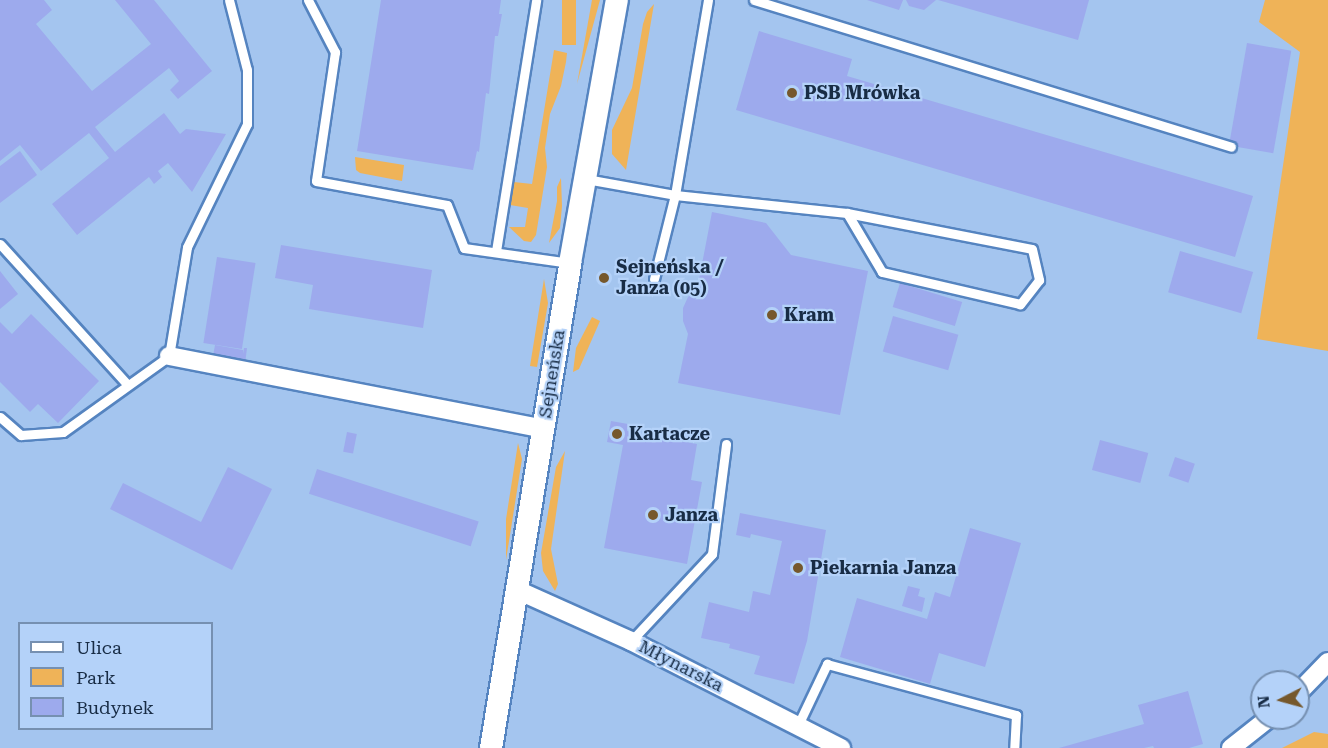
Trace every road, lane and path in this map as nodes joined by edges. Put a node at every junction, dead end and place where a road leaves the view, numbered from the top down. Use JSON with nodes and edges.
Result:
{"nodes":[{"id":1,"x":229,"y":0,"type":"edge"},
{"id":2,"x":308,"y":0,"type":"edge"},
{"id":3,"x":536,"y":0,"type":"edge"},
{"id":4,"x":617,"y":0,"type":"edge"},
{"id":5,"x":708,"y":0,"type":"edge"},
{"id":6,"x":754,"y":0,"type":"edge"},
{"id":7,"x":1231,"y":147,"type":"dead end"},
{"id":8,"x":586,"y":179,"type":"junction"},
{"id":9,"x":675,"y":195,"type":"junction"},
{"id":10,"x":847,"y":213,"type":"junction"},
{"id":11,"x":0,"y":244,"type":"edge"},
{"id":12,"x":496,"y":251,"type":"junction"},
{"id":13,"x":570,"y":263,"type":"junction"},
{"id":14,"x":654,"y":279,"type":"dead end"},
{"id":15,"x":169,"y":356,"type":"junction"},
{"id":16,"x":128,"y":385,"type":"junction"},
{"id":17,"x":0,"y":417,"type":"edge"},
{"id":18,"x":543,"y":429,"type":"junction"},
{"id":19,"x":726,"y":444,"type":"dead end"},
{"id":20,"x":517,"y":590,"type":"junction"},
{"id":21,"x":631,"y":640,"type":"junction"},
{"id":22,"x":1328,"y":662,"type":"edge"},
{"id":23,"x":1310,"y":681,"type":"edge"},
{"id":24,"x":798,"y":725,"type":"junction"},
{"id":25,"x":1254,"y":730,"type":"edge"},
{"id":26,"x":491,"y":748,"type":"edge"},
{"id":27,"x":842,"y":748,"type":"edge"},
{"id":28,"x":1014,"y":748,"type":"edge"},
{"id":29,"x":1231,"y":748,"type":"edge"}],
"edges":[{"from":1,"to":15,"type":"lane"},
{"from":2,"to":12,"type":"lane"},
{"from":3,"to":12,"type":"lane"},
{"from":4,"to":8,"type":"street","name":"Sejneńska"},
{"from":5,"to":9,"type":"lane"},
{"from":6,"to":7,"type":"lane"},
{"from":8,"to":9,"type":"lane"},
{"from":8,"to":13,"type":"street","name":"Sejneńska"},
{"from":9,"to":10,"type":"lane"},
{"from":9,"to":14,"type":"lane"},
{"from":10,"to":10,"type":"lane"},
{"from":11,"to":16,"type":"lane"},
{"from":12,"to":13,"type":"lane"},
{"from":13,"to":18,"type":"street","name":"Sejneńska"},
{"from":15,"to":16,"type":"lane"},
{"from":15,"to":18,"type":"street"},
{"from":16,"to":17,"type":"lane"},
{"from":18,"to":20,"type":"street","name":"Sejneńska"},
{"from":19,"to":21,"type":"lane"},
{"from":20,"to":21,"type":"street","name":"Młynarska"},
{"from":20,"to":26,"type":"street","name":"Sejneńska"},
{"from":21,"to":24,"type":"street","name":"Młynarska"},
{"from":22,"to":23,"type":"street"},
{"from":24,"to":27,"type":"street","name":"Młynarska"},
{"from":24,"to":28,"type":"lane"},
{"from":25,"to":29,"type":"street"}]}
